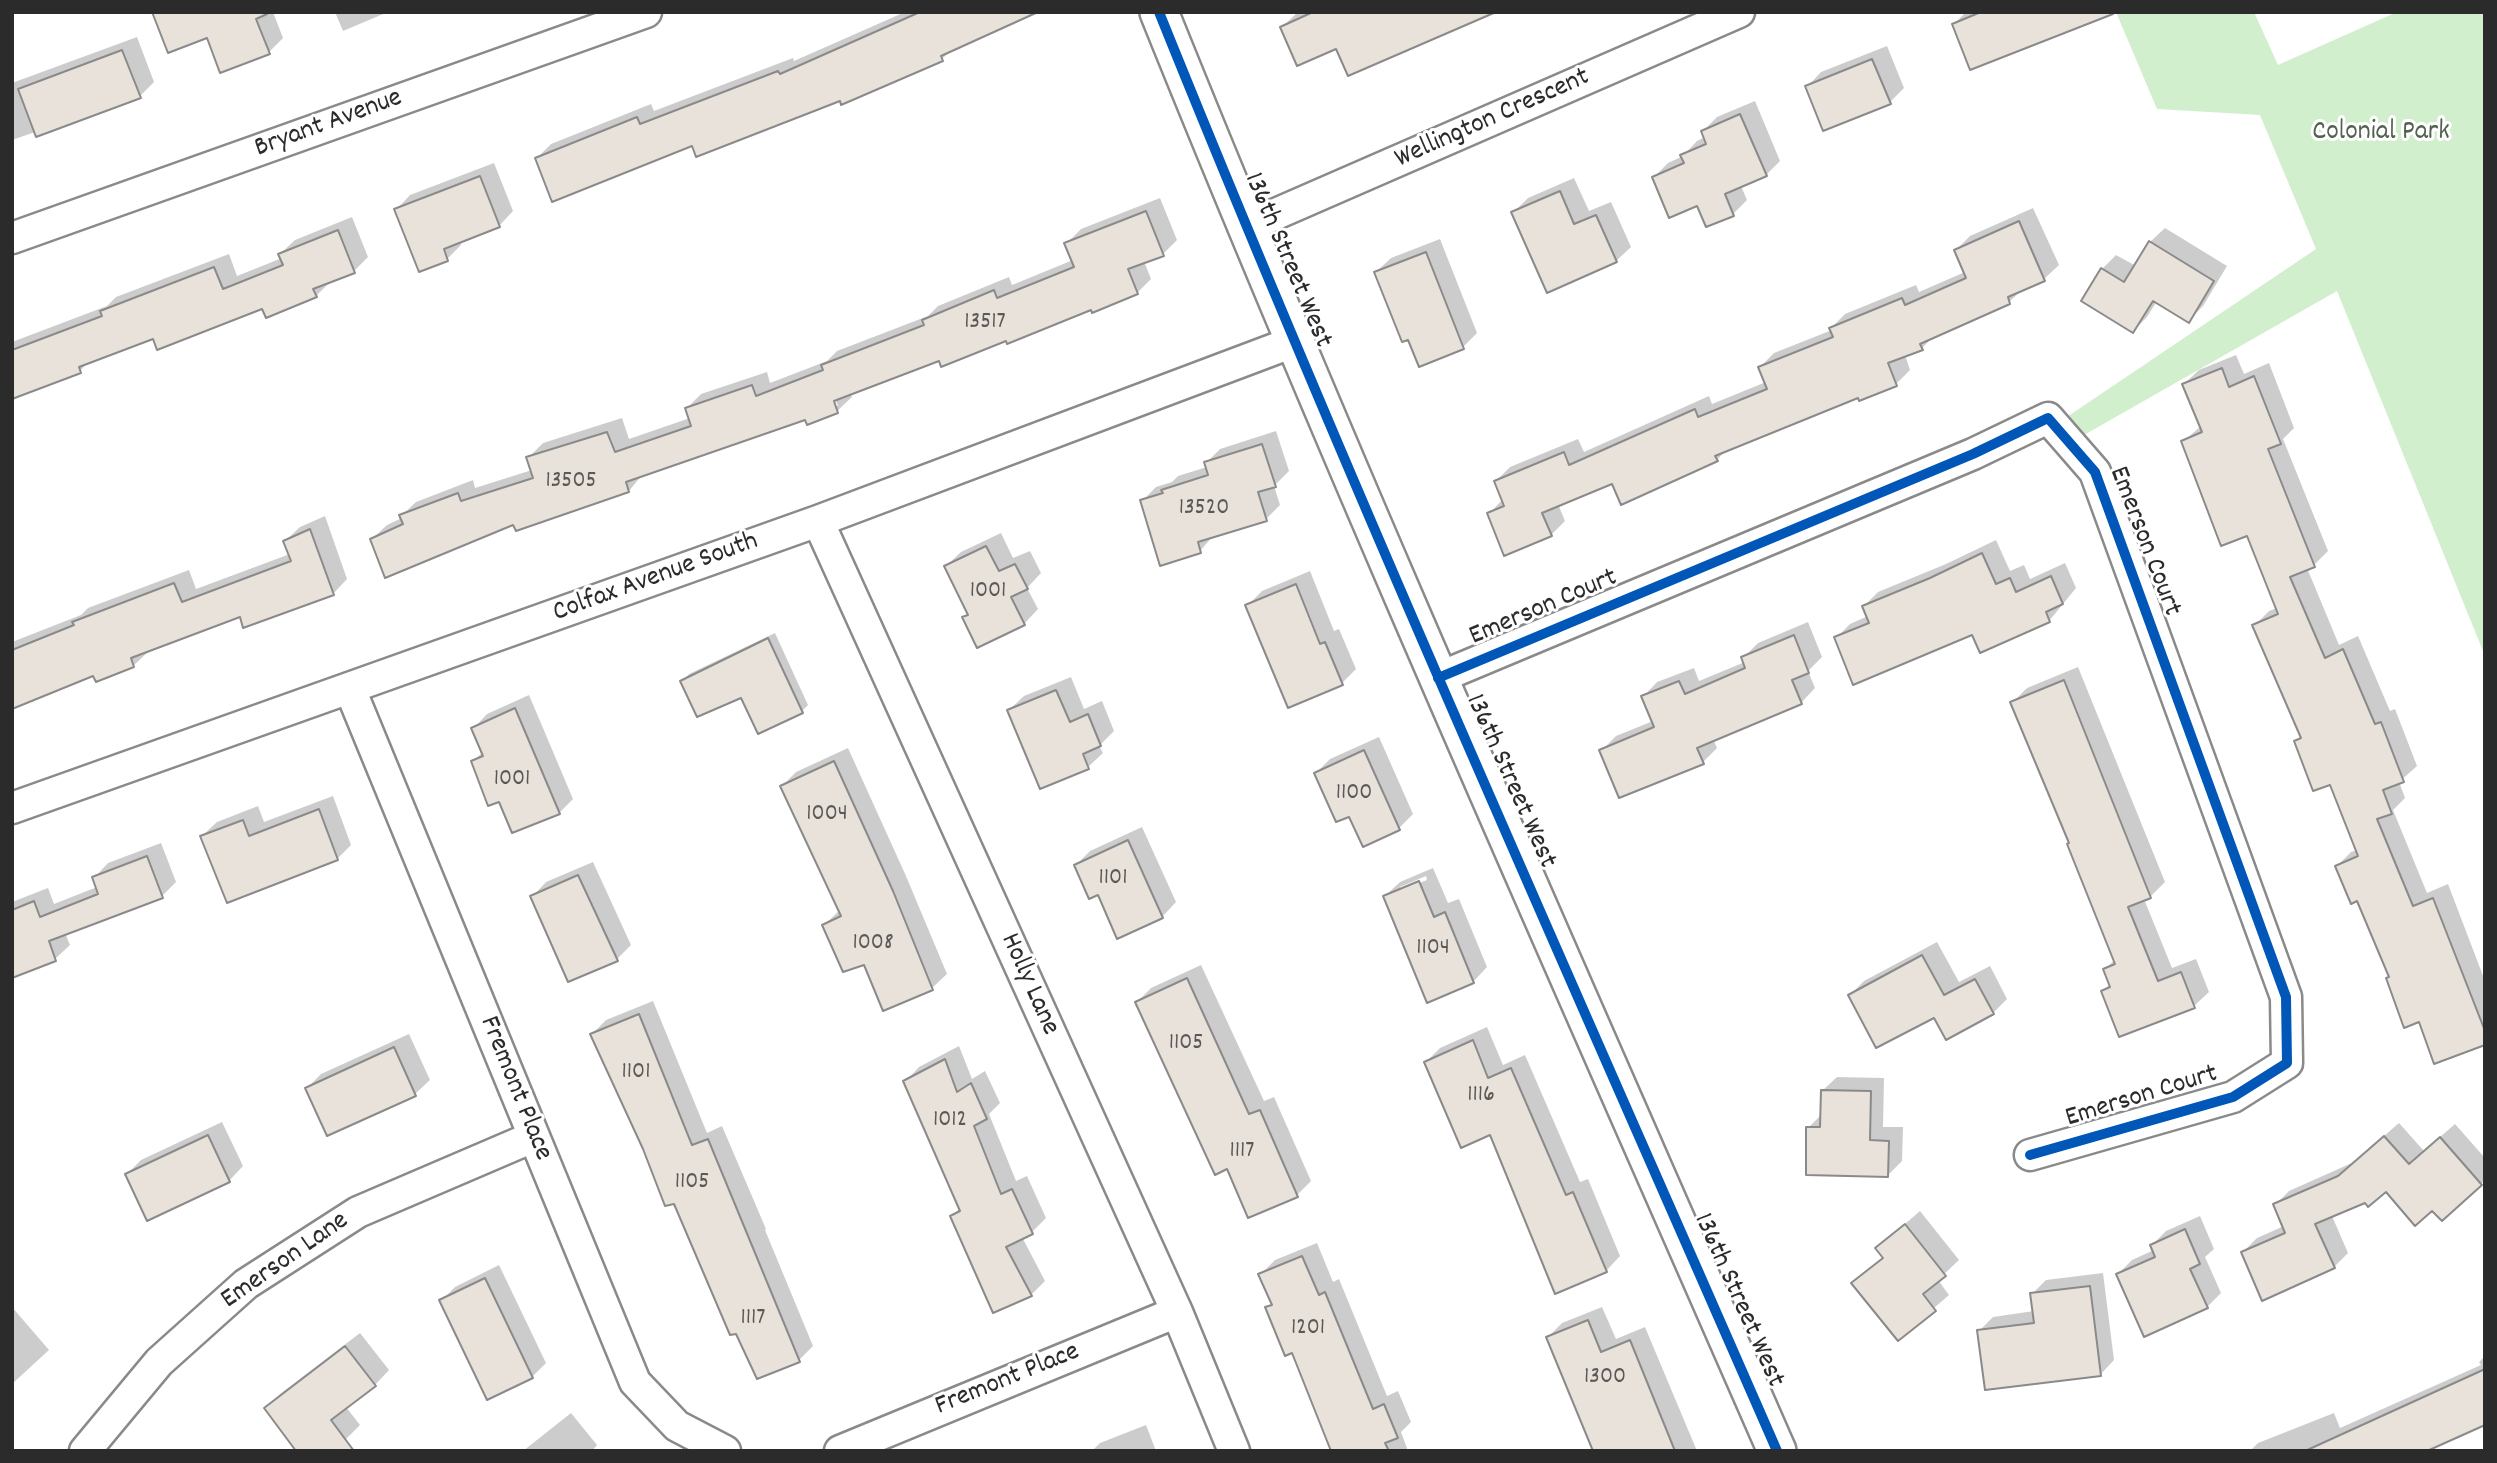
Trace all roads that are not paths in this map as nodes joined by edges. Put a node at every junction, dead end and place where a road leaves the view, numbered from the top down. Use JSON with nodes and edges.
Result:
{"nodes":[{"id":1,"x":646,"y":12,"type":"edge"},
{"id":2,"x":1159,"y":12,"type":"edge"},
{"id":3,"x":1740,"y":12,"type":"edge"},
{"id":4,"x":1246,"y":228,"type":"junction"},
{"id":5,"x":12,"y":238,"type":"edge"},
{"id":6,"x":1296,"y":341,"type":"junction"},
{"id":7,"x":818,"y":521,"type":"junction"},
{"id":8,"x":1438,"y":678,"type":"junction"},
{"id":9,"x":350,"y":689,"type":"junction"},
{"id":10,"x":12,"y":808,"type":"edge"},
{"id":11,"x":533,"y":1137,"type":"junction"},
{"id":12,"x":2030,"y":1155,"type":"dead end"},
{"id":13,"x":1177,"y":1312,"type":"junction"},
{"id":14,"x":85,"y":1451,"type":"edge"},
{"id":15,"x":725,"y":1451,"type":"edge"},
{"id":16,"x":840,"y":1451,"type":"edge"},
{"id":17,"x":1234,"y":1451,"type":"edge"},
{"id":18,"x":1777,"y":1451,"type":"edge"}],
"edges":[{"from":1,"to":5,"type":"street","name":"Bryant Avenue"},
{"from":2,"to":4,"type":"street","name":"136th Street West"},
{"from":3,"to":4,"type":"street","name":"Wellington Crescent"},
{"from":4,"to":6,"type":"street","name":"136th Street West"},
{"from":6,"to":7,"type":"street","name":"Colfax Avenue South"},
{"from":6,"to":8,"type":"street","name":"136th Street West"},
{"from":7,"to":9,"type":"street","name":"Colfax Avenue South"},
{"from":7,"to":13,"type":"street","name":"Holly Lane"},
{"from":8,"to":12,"type":"street","name":"Emerson Court"},
{"from":8,"to":18,"type":"street","name":"136th Street West"},
{"from":9,"to":10,"type":"street","name":"Colfax Avenue South"},
{"from":9,"to":11,"type":"street","name":"Fremont Place"},
{"from":11,"to":14,"type":"street","name":"Emerson Lane"},
{"from":11,"to":15,"type":"street","name":"Fremont Place"},
{"from":13,"to":16,"type":"street","name":"Fremont Place"},
{"from":13,"to":17,"type":"street","name":"Holly Lane"}]}
